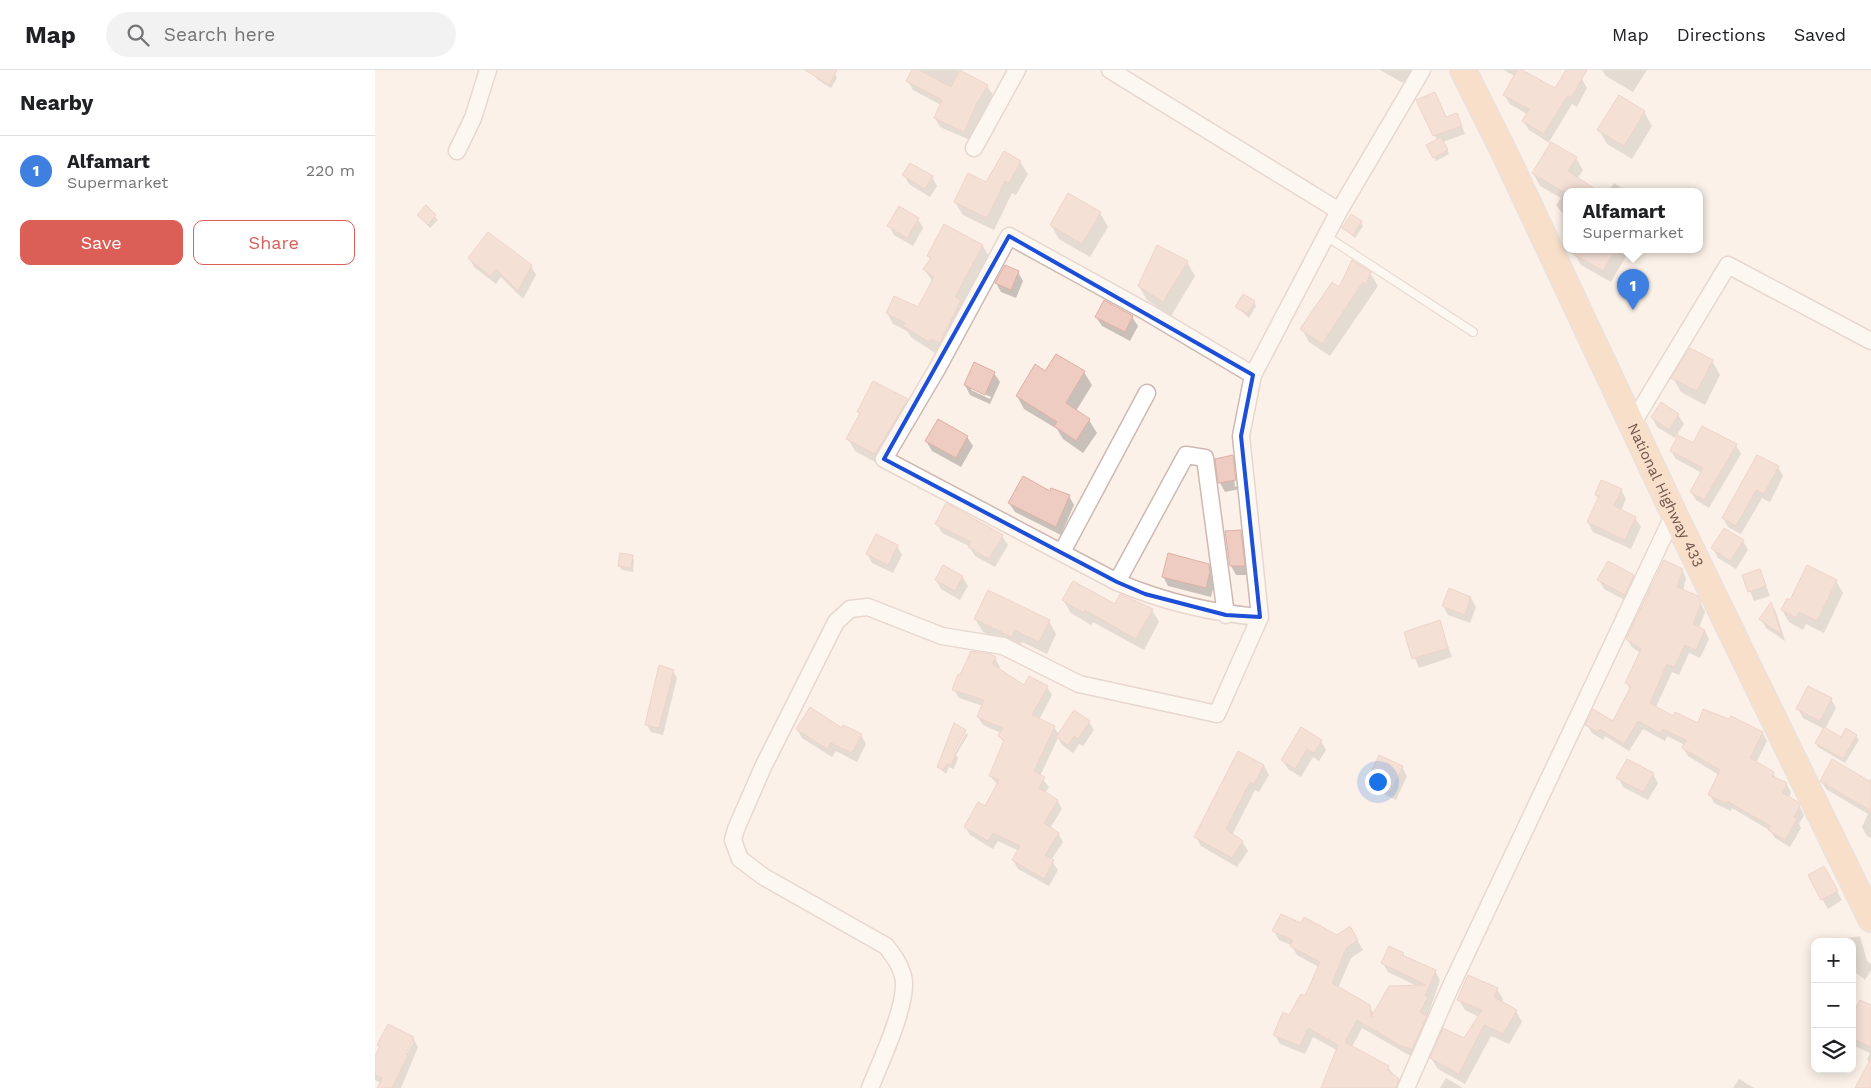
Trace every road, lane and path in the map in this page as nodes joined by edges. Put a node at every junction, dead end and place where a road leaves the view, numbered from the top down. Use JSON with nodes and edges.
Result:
{"nodes":[{"id":1,"x":488,"y":70,"type":"edge"},
{"id":2,"x":1017,"y":70,"type":"edge"},
{"id":3,"x":1109,"y":70,"type":"edge"},
{"id":4,"x":1422,"y":70,"type":"edge"},
{"id":5,"x":1463,"y":70,"type":"edge"},
{"id":6,"x":974,"y":148,"type":"dead end"},
{"id":7,"x":457,"y":151,"type":"dead end"},
{"id":8,"x":1339,"y":211,"type":"junction"},
{"id":9,"x":1325,"y":236,"type":"junction"},
{"id":10,"x":1473,"y":332,"type":"dead end"},
{"id":11,"x":1871,"y":341,"type":"edge"},
{"id":12,"x":1253,"y":375,"type":"junction"},
{"id":13,"x":1147,"y":393,"type":"dead end"},
{"id":14,"x":1632,"y":424,"type":"junction"},
{"id":15,"x":1674,"y":514,"type":"junction"},
{"id":16,"x":1062,"y":552,"type":"junction"},
{"id":17,"x":1117,"y":582,"type":"junction"},
{"id":18,"x":1226,"y":615,"type":"junction"},
{"id":19,"x":1260,"y":618,"type":"junction"},
{"id":20,"x":1871,"y":919,"type":"edge"},
{"id":21,"x":870,"y":1088,"type":"edge"},
{"id":22,"x":1406,"y":1088,"type":"edge"}],
"edges":[{"from":1,"to":7,"type":"street"},
{"from":2,"to":6,"type":"street"},
{"from":3,"to":8,"type":"street"},
{"from":4,"to":8,"type":"street"},
{"from":5,"to":14,"type":"main road","name":"National Highway 433"},
{"from":8,"to":9,"type":"street"},
{"from":9,"to":10,"type":"lane"},
{"from":9,"to":12,"type":"street"},
{"from":11,"to":14,"type":"street"},
{"from":12,"to":16,"type":"street"},
{"from":12,"to":19,"type":"street"},
{"from":13,"to":16,"type":"street"},
{"from":14,"to":15,"type":"main road","name":"National Highway 433"},
{"from":15,"to":20,"type":"main road","name":"National Highway 433"},
{"from":15,"to":22,"type":"street"},
{"from":16,"to":17,"type":"street"},
{"from":17,"to":18,"type":"street"},
{"from":17,"to":18,"type":"street"},
{"from":18,"to":19,"type":"street"},
{"from":19,"to":21,"type":"street"}]}
